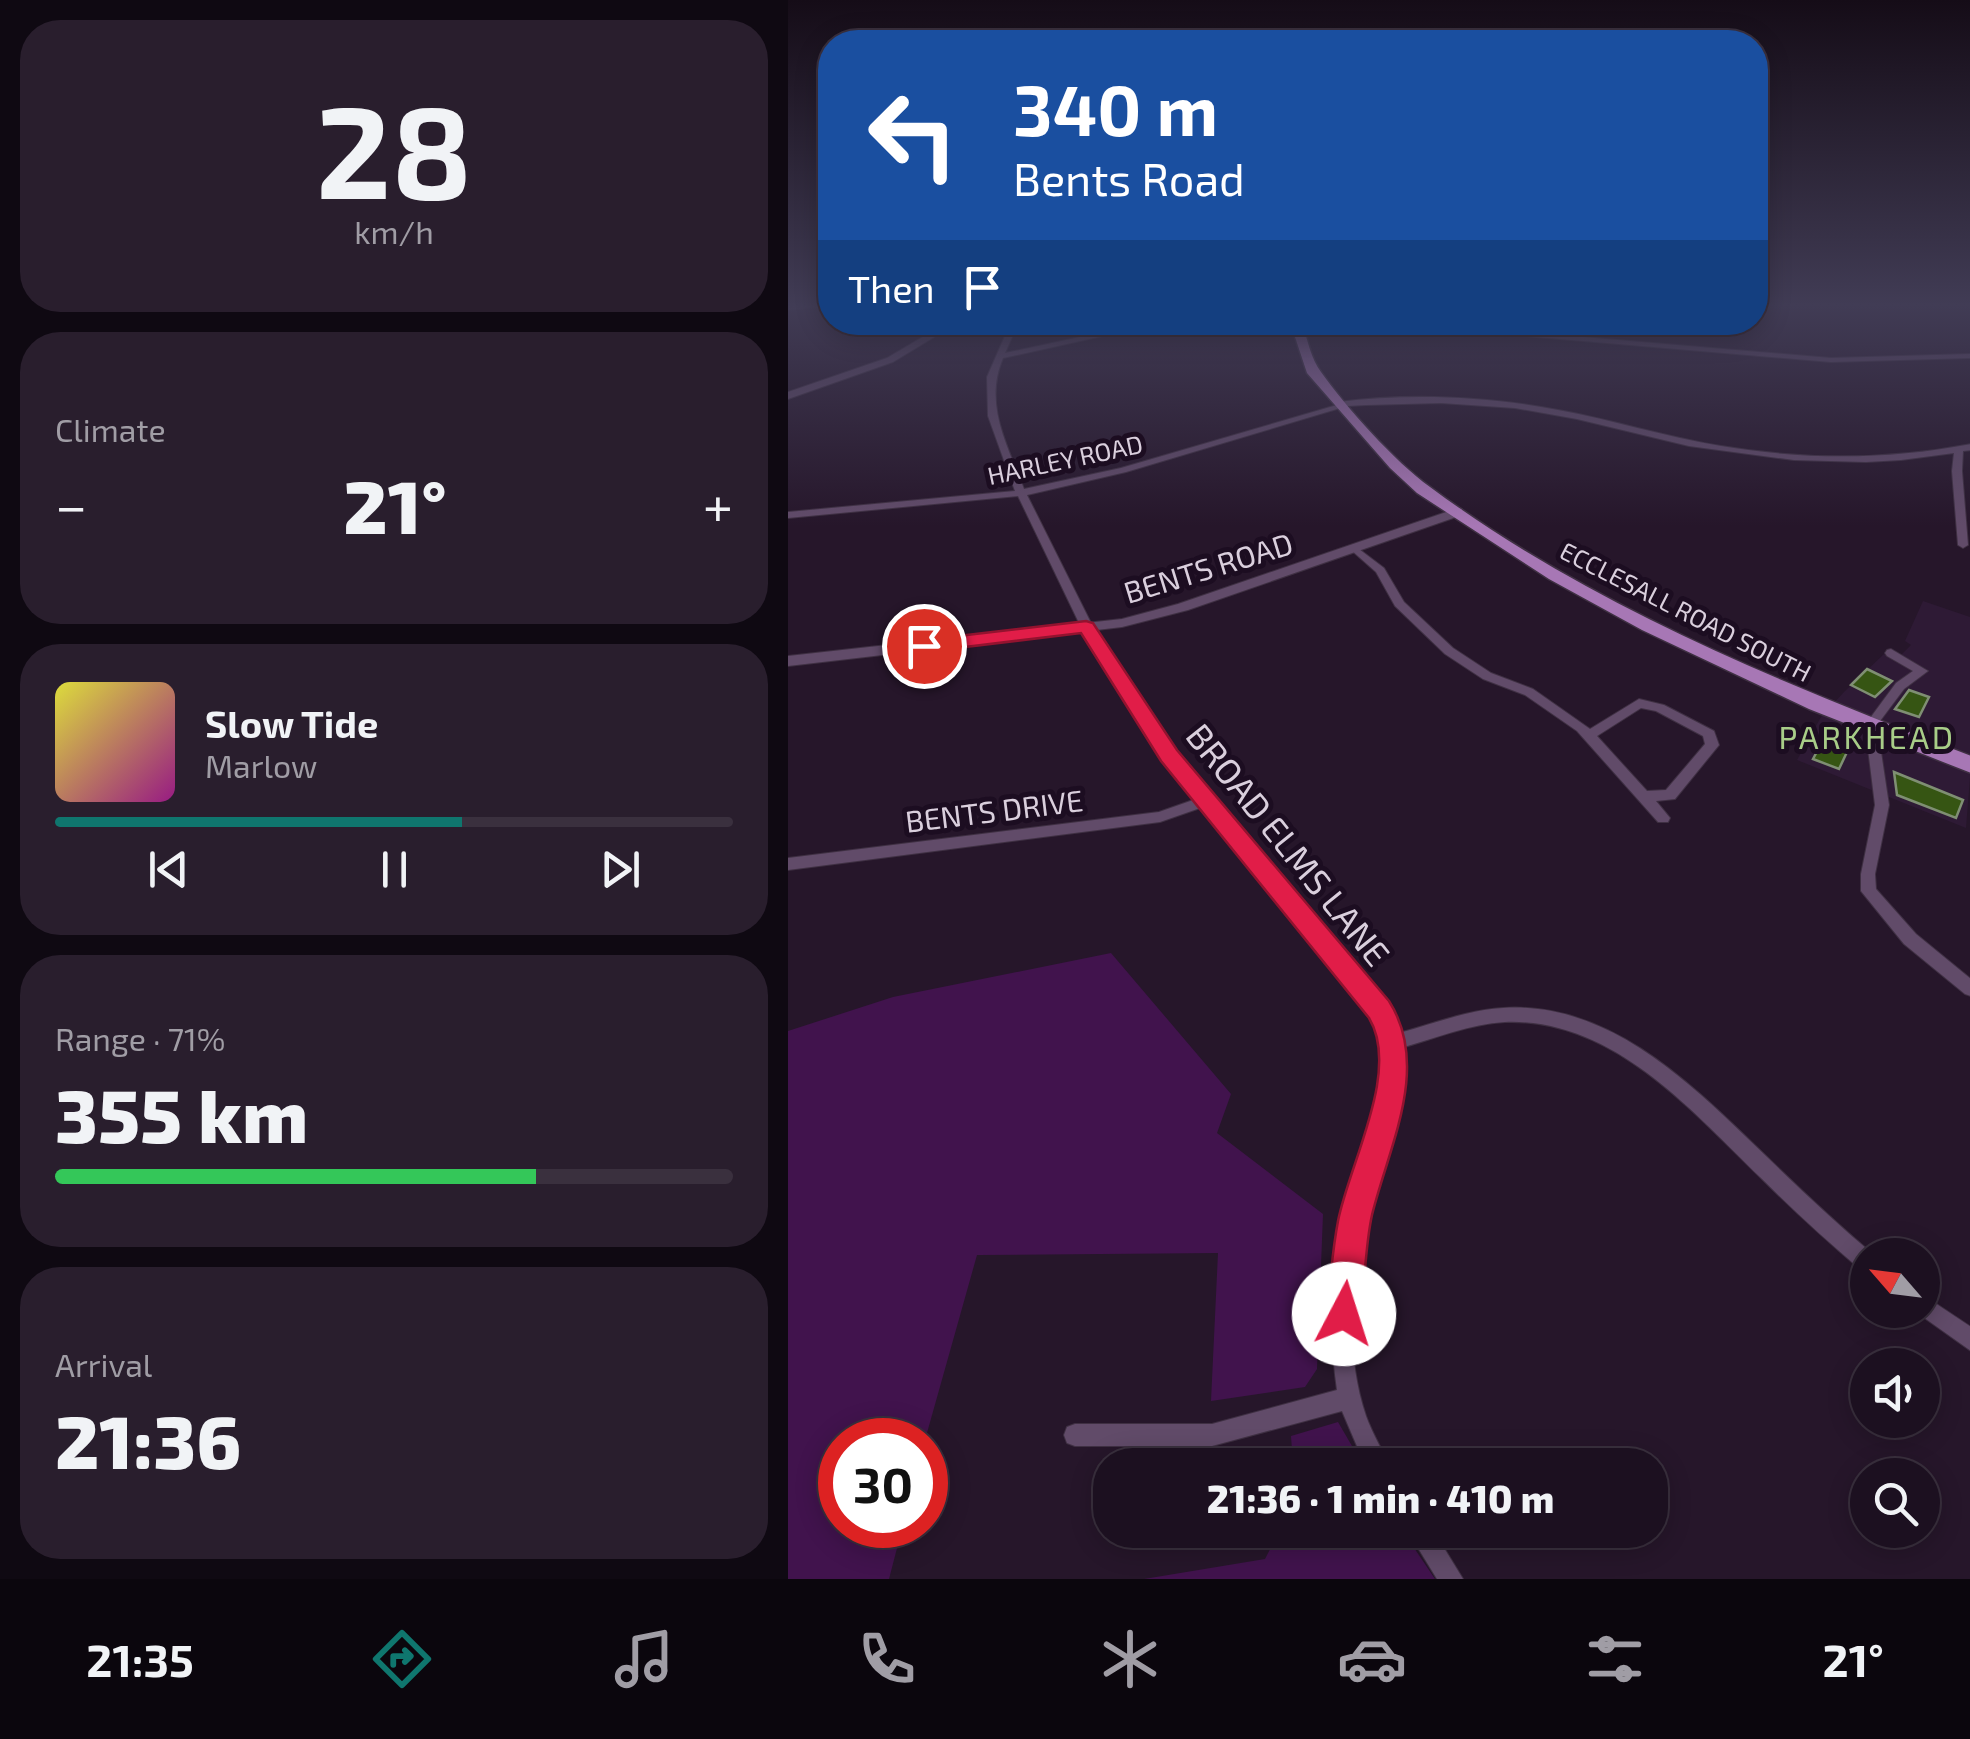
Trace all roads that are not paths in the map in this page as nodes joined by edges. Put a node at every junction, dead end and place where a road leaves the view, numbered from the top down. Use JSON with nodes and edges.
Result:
{"nodes":[{"id":1,"x":837,"y":379,"type":"edge"},
{"id":2,"x":992,"y":379,"type":"edge"},
{"id":3,"x":1319,"y":379,"type":"edge"},
{"id":4,"x":788,"y":396,"type":"edge"},
{"id":5,"x":1342,"y":405,"type":"junction"},
{"id":6,"x":1965,"y":448,"type":"edge"},
{"id":7,"x":1021,"y":494,"type":"junction"},
{"id":8,"x":1458,"y":512,"type":"junction"},
{"id":9,"x":788,"y":515,"type":"edge"},
{"id":10,"x":1963,"y":545,"type":"dead end"},
{"id":11,"x":1355,"y":550,"type":"junction"},
{"id":12,"x":1086,"y":627,"type":"junction"},
{"id":13,"x":1891,"y":653,"type":"dead end"},
{"id":14,"x":788,"y":660,"type":"edge"},
{"id":15,"x":1870,"y":725,"type":"junction"},
{"id":16,"x":1590,"y":734,"type":"junction"},
{"id":17,"x":1970,"y":765,"type":"edge"},
{"id":18,"x":1647,"y":796,"type":"junction"},
{"id":19,"x":1204,"y":801,"type":"junction"},
{"id":20,"x":1663,"y":818,"type":"dead end"},
{"id":21,"x":788,"y":864,"type":"edge"},
{"id":22,"x":1970,"y":989,"type":"edge"},
{"id":23,"x":1394,"y":1042,"type":"junction"},
{"id":24,"x":1850,"y":1246,"type":"edge"},
{"id":25,"x":1940,"y":1318,"type":"edge"},
{"id":26,"x":1970,"y":1340,"type":"edge"},
{"id":27,"x":1351,"y":1397,"type":"junction"},
{"id":28,"x":1076,"y":1435,"type":"dead end"},
{"id":29,"x":1369,"y":1448,"type":"edge"},
{"id":30,"x":1431,"y":1548,"type":"edge"},
{"id":31,"x":1451,"y":1579,"type":"edge"}],
"edges":[{"from":1,"to":4,"type":"street"},
{"from":2,"to":7,"type":"street","name":"BROAD ELMS LANE"},
{"from":3,"to":5,"type":"main road","name":"ECCLESALL ROAD SOUTH"},
{"from":5,"to":6,"type":"street","name":"HARLEY ROAD"},
{"from":5,"to":7,"type":"street","name":"HARLEY ROAD"},
{"from":5,"to":8,"type":"main road","name":"ECCLESALL ROAD SOUTH"},
{"from":6,"to":10,"type":"street"},
{"from":7,"to":9,"type":"street","name":"HARLEY ROAD"},
{"from":7,"to":12,"type":"street","name":"BROAD ELMS LANE"},
{"from":8,"to":11,"type":"street","name":"BENTS ROAD"},
{"from":8,"to":15,"type":"main road","name":"ECCLESALL ROAD SOUTH"},
{"from":11,"to":12,"type":"street","name":"BENTS ROAD"},
{"from":11,"to":16,"type":"street"},
{"from":12,"to":14,"type":"street","name":"BENTS ROAD"},
{"from":12,"to":19,"type":"street","name":"BROAD ELMS LANE"},
{"from":13,"to":15,"type":"street"},
{"from":15,"to":17,"type":"main road","name":"ECCLESALL ROAD SOUTH"},
{"from":15,"to":22,"type":"street"},
{"from":16,"to":18,"type":"street"},
{"from":16,"to":18,"type":"street"},
{"from":18,"to":20,"type":"street"},
{"from":19,"to":21,"type":"street","name":"BENTS DRIVE"},
{"from":19,"to":23,"type":"street","name":"BROAD ELMS LANE"},
{"from":23,"to":24,"type":"street"},
{"from":23,"to":27,"type":"street"},
{"from":25,"to":26,"type":"street"},
{"from":27,"to":28,"type":"street"},
{"from":27,"to":29,"type":"street"},
{"from":30,"to":31,"type":"street"}]}
